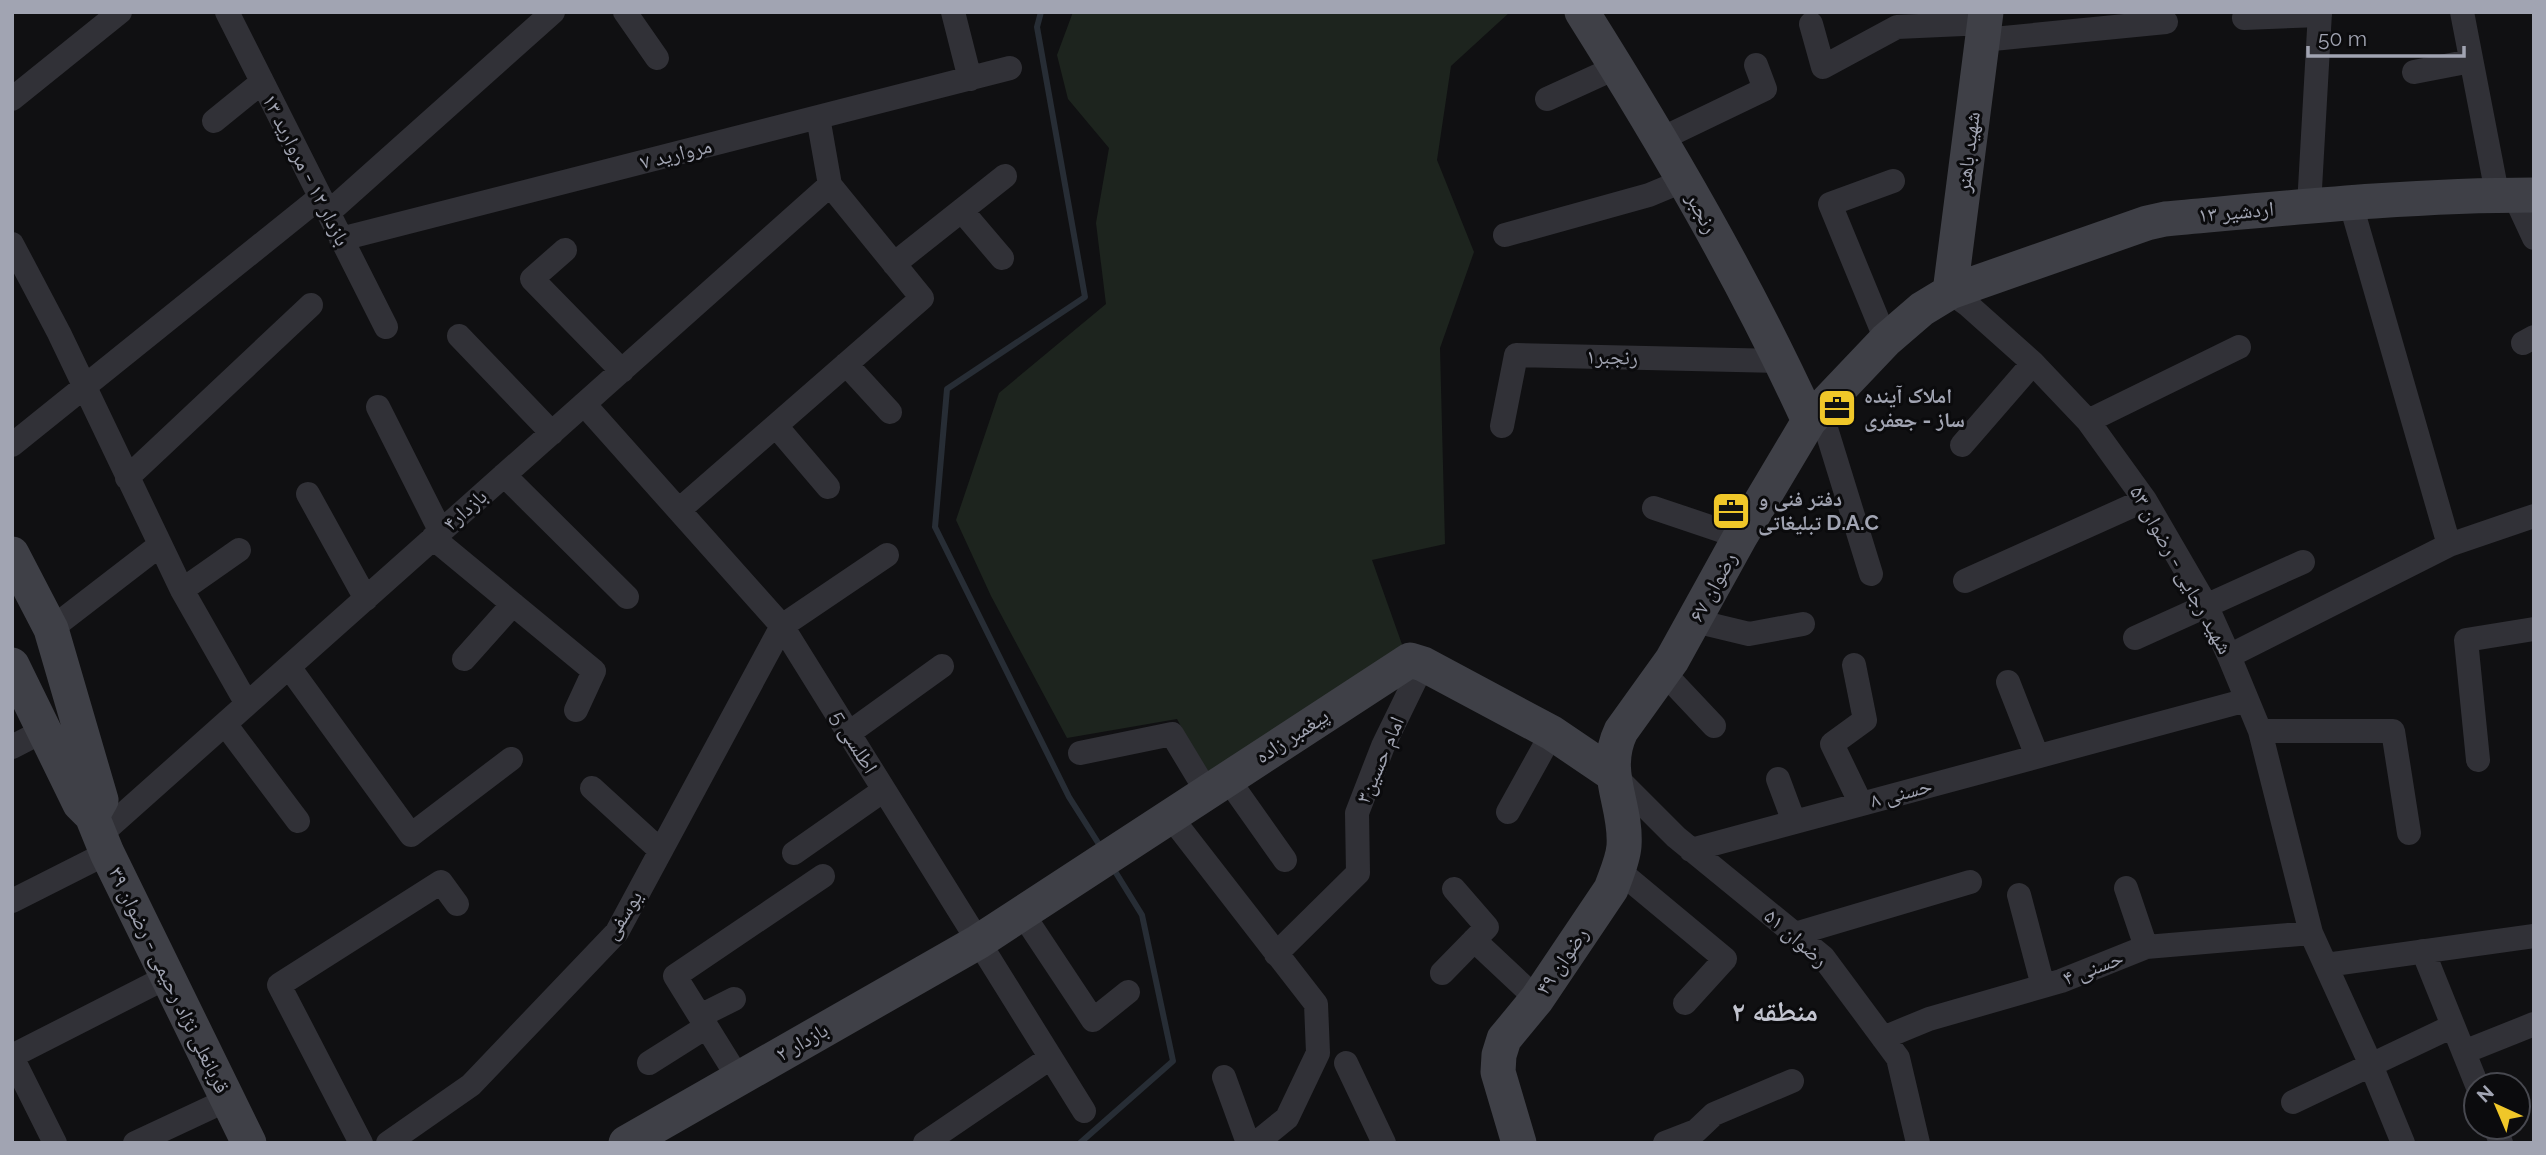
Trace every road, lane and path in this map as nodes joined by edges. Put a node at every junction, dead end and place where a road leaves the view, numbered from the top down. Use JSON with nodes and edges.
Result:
{"nodes":[{"id":1,"x":120,"y":12,"type":"edge"},
{"id":2,"x":553,"y":12,"type":"edge"},
{"id":3,"x":625,"y":12,"type":"edge"},
{"id":4,"x":953,"y":12,"type":"edge"},
{"id":5,"x":1582,"y":12,"type":"edge"},
{"id":6,"x":2462,"y":12,"type":"edge"},
{"id":7,"x":2320,"y":14,"type":"edge"},
{"id":8,"x":234,"y":15,"type":"edge"},
{"id":9,"x":2244,"y":18,"type":"dead end"},
{"id":10,"x":1896,"y":19,"type":"edge"},
{"id":11,"x":2166,"y":22,"type":"dead end"},
{"id":12,"x":1811,"y":24,"type":"dead end"},
{"id":13,"x":1985,"y":25,"type":"edge"},
{"id":14,"x":657,"y":58,"type":"dead end"},
{"id":15,"x":2471,"y":61,"type":"junction"},
{"id":16,"x":1756,"y":65,"type":"dead end"},
{"id":17,"x":1617,"y":67,"type":"junction"},
{"id":18,"x":1010,"y":68,"type":"dead end"},
{"id":19,"x":2414,"y":72,"type":"dead end"},
{"id":20,"x":970,"y":79,"type":"junction"},
{"id":21,"x":262,"y":82,"type":"junction"},
{"id":22,"x":12,"y":99,"type":"edge"},
{"id":23,"x":1547,"y":99,"type":"dead end"},
{"id":24,"x":818,"y":117,"type":"junction"},
{"id":25,"x":214,"y":121,"type":"dead end"},
{"id":26,"x":1661,"y":139,"type":"junction"},
{"id":27,"x":1005,"y":176,"type":"dead end"},
{"id":28,"x":1685,"y":180,"type":"junction"},
{"id":29,"x":1892,"y":181,"type":"dead end"},
{"id":30,"x":830,"y":185,"type":"junction"},
{"id":31,"x":2515,"y":194,"type":"edge"},
{"id":32,"x":2350,"y":201,"type":"junction"},
{"id":33,"x":324,"y":205,"type":"junction"},
{"id":34,"x":2309,"y":206,"type":"junction"},
{"id":35,"x":962,"y":211,"type":"junction"},
{"id":36,"x":1505,"y":235,"type":"dead end"},
{"id":37,"x":2534,"y":238,"type":"edge"},
{"id":38,"x":341,"y":239,"type":"junction"},
{"id":39,"x":12,"y":244,"type":"edge"},
{"id":40,"x":565,"y":250,"type":"dead end"},
{"id":41,"x":1002,"y":258,"type":"dead end"},
{"id":42,"x":894,"y":264,"type":"junction"},
{"id":43,"x":20,"y":279,"type":"edge"},
{"id":44,"x":1950,"y":292,"type":"junction"},
{"id":45,"x":310,"y":304,"type":"dead end"},
{"id":46,"x":386,"y":327,"type":"dead end"},
{"id":47,"x":459,"y":336,"type":"dead end"},
{"id":48,"x":1886,"y":341,"type":"junction"},
{"id":49,"x":2239,"y":347,"type":"dead end"},
{"id":50,"x":1781,"y":361,"type":"junction"},
{"id":51,"x":2033,"y":363,"type":"junction"},
{"id":52,"x":846,"y":364,"type":"junction"},
{"id":53,"x":622,"y":371,"type":"junction"},
{"id":54,"x":84,"y":386,"type":"junction"},
{"id":55,"x":584,"y":404,"type":"junction"},
{"id":56,"x":378,"y":407,"type":"dead end"},
{"id":57,"x":890,"y":412,"type":"dead end"},
{"id":58,"x":1814,"y":415,"type":"junction"},
{"id":59,"x":2088,"y":421,"type":"junction"},
{"id":60,"x":776,"y":426,"type":"junction"},
{"id":61,"x":1502,"y":426,"type":"dead end"},
{"id":62,"x":552,"y":433,"type":"junction"},
{"id":63,"x":12,"y":444,"type":"edge"},
{"id":64,"x":1962,"y":445,"type":"dead end"},
{"id":65,"x":504,"y":475,"type":"junction"},
{"id":66,"x":127,"y":478,"type":"junction"},
{"id":67,"x":828,"y":487,"type":"dead end"},
{"id":68,"x":308,"y":494,"type":"dead end"},
{"id":69,"x":2146,"y":500,"type":"junction"},
{"id":70,"x":1654,"y":508,"type":"dead end"},
{"id":71,"x":679,"y":510,"type":"junction"},
{"id":72,"x":2534,"y":516,"type":"edge"},
{"id":73,"x":437,"y":535,"type":"junction"},
{"id":74,"x":1741,"y":537,"type":"junction"},
{"id":75,"x":160,"y":545,"type":"junction"},
{"id":76,"x":2449,"y":545,"type":"junction"},
{"id":77,"x":239,"y":550,"type":"dead end"},
{"id":78,"x":12,"y":554,"type":"edge"},
{"id":79,"x":887,"y":555,"type":"dead end"},
{"id":80,"x":2303,"y":562,"type":"dead end"},
{"id":81,"x":1871,"y":575,"type":"dead end"},
{"id":82,"x":1965,"y":581,"type":"dead end"},
{"id":83,"x":182,"y":590,"type":"junction"},
{"id":84,"x":627,"y":597,"type":"dead end"},
{"id":85,"x":366,"y":598,"type":"junction"},
{"id":86,"x":513,"y":604,"type":"junction"},
{"id":87,"x":2206,"y":606,"type":"junction"},
{"id":88,"x":1695,"y":621,"type":"junction"},
{"id":89,"x":1803,"y":624,"type":"dead end"},
{"id":90,"x":782,"y":626,"type":"junction"},
{"id":91,"x":51,"y":629,"type":"junction"},
{"id":92,"x":2534,"y":629,"type":"edge"},
{"id":93,"x":2135,"y":638,"type":"dead end"},
{"id":94,"x":2229,"y":656,"type":"junction"},
{"id":95,"x":464,"y":659,"type":"dead end"},
{"id":96,"x":1423,"y":664,"type":"junction"},
{"id":97,"x":12,"y":665,"type":"edge"},
{"id":98,"x":1854,"y":665,"type":"dead end"},
{"id":99,"x":942,"y":666,"type":"dead end"},
{"id":100,"x":289,"y":667,"type":"junction"},
{"id":101,"x":1664,"y":673,"type":"junction"},
{"id":102,"x":2008,"y":682,"type":"dead end"},
{"id":103,"x":2247,"y":700,"type":"junction"},
{"id":104,"x":247,"y":704,"type":"junction"},
{"id":105,"x":576,"y":710,"type":"dead end"},
{"id":106,"x":225,"y":723,"type":"junction"},
{"id":107,"x":1714,"y":726,"type":"dead end"},
{"id":108,"x":43,"y":731,"type":"junction"},
{"id":109,"x":2260,"y":732,"type":"junction"},
{"id":110,"x":849,"y":733,"type":"junction"},
{"id":111,"x":1552,"y":733,"type":"junction"},
{"id":112,"x":12,"y":747,"type":"edge"},
{"id":113,"x":1080,"y":753,"type":"dead end"},
{"id":114,"x":2037,"y":757,"type":"junction"},
{"id":115,"x":511,"y":760,"type":"dead end"},
{"id":116,"x":2478,"y":760,"type":"dead end"},
{"id":117,"x":1614,"y":775,"type":"junction"},
{"id":118,"x":1778,"y":779,"type":"dead end"},
{"id":119,"x":1217,"y":785,"type":"junction"},
{"id":120,"x":592,"y":788,"type":"dead end"},
{"id":121,"x":884,"y":790,"type":"junction"},
{"id":122,"x":1861,"y":804,"type":"junction"},
{"id":123,"x":1508,"y":811,"type":"dead end"},
{"id":124,"x":1170,"y":816,"type":"junction"},
{"id":125,"x":298,"y":821,"type":"dead end"},
{"id":126,"x":1794,"y":822,"type":"junction"},
{"id":127,"x":2409,"y":833,"type":"dead end"},
{"id":128,"x":100,"y":835,"type":"junction"},
{"id":129,"x":1691,"y":850,"type":"junction"},
{"id":130,"x":661,"y":851,"type":"junction"},
{"id":131,"x":794,"y":853,"type":"dead end"},
{"id":132,"x":1285,"y":860,"type":"dead end"},
{"id":133,"x":1618,"y":870,"type":"junction"},
{"id":134,"x":823,"y":876,"type":"dead end"},
{"id":135,"x":1970,"y":882,"type":"dead end"},
{"id":136,"x":2126,"y":888,"type":"dead end"},
{"id":137,"x":1454,"y":889,"type":"dead end"},
{"id":138,"x":2019,"y":895,"type":"dead end"},
{"id":139,"x":12,"y":901,"type":"edge"},
{"id":140,"x":457,"y":904,"type":"dead end"},
{"id":141,"x":1023,"y":913,"type":"junction"},
{"id":142,"x":2311,"y":933,"type":"junction"},
{"id":143,"x":1795,"y":934,"type":"junction"},
{"id":144,"x":2534,"y":936,"type":"edge"},
{"id":145,"x":1474,"y":940,"type":"junction"},
{"id":146,"x":978,"y":942,"type":"junction"},
{"id":147,"x":2146,"y":947,"type":"junction"},
{"id":148,"x":2423,"y":951,"type":"junction"},
{"id":149,"x":1276,"y":954,"type":"junction"},
{"id":150,"x":2326,"y":965,"type":"junction"},
{"id":151,"x":1442,"y":973,"type":"dead end"},
{"id":152,"x":166,"y":977,"type":"junction"},
{"id":153,"x":2043,"y":986,"type":"junction"},
{"id":154,"x":1128,"y":992,"type":"dead end"},
{"id":155,"x":734,"y":999,"type":"dead end"},
{"id":156,"x":1537,"y":999,"type":"junction"},
{"id":157,"x":1685,"y":1003,"type":"dead end"},
{"id":158,"x":703,"y":1021,"type":"junction"},
{"id":159,"x":2534,"y":1024,"type":"edge"},
{"id":160,"x":2453,"y":1026,"type":"junction"},
{"id":161,"x":1883,"y":1038,"type":"junction"},
{"id":162,"x":2464,"y":1052,"type":"junction"},
{"id":163,"x":12,"y":1057,"type":"edge"},
{"id":164,"x":1050,"y":1058,"type":"junction"},
{"id":165,"x":649,"y":1063,"type":"dead end"},
{"id":166,"x":1346,"y":1063,"type":"dead end"},
{"id":167,"x":2371,"y":1065,"type":"junction"},
{"id":168,"x":2471,"y":1071,"type":"edge"},
{"id":169,"x":1224,"y":1077,"type":"dead end"},
{"id":170,"x":739,"y":1079,"type":"junction"},
{"id":171,"x":1793,"y":1081,"type":"dead end"},
{"id":172,"x":227,"y":1100,"type":"junction"},
{"id":173,"x":2293,"y":1102,"type":"dead end"},
{"id":174,"x":1084,"y":1111,"type":"dead end"},
{"id":175,"x":1699,"y":1137,"type":"edge"},
{"id":176,"x":55,"y":1143,"type":"edge"},
{"id":177,"x":135,"y":1143,"type":"edge"},
{"id":178,"x":249,"y":1143,"type":"edge"},
{"id":179,"x":361,"y":1143,"type":"edge"},
{"id":180,"x":388,"y":1143,"type":"edge"},
{"id":181,"x":626,"y":1143,"type":"edge"},
{"id":182,"x":925,"y":1143,"type":"edge"},
{"id":183,"x":1248,"y":1143,"type":"edge"},
{"id":184,"x":1256,"y":1143,"type":"edge"},
{"id":185,"x":1384,"y":1143,"type":"edge"},
{"id":186,"x":1519,"y":1143,"type":"edge"},
{"id":187,"x":1665,"y":1143,"type":"edge"},
{"id":188,"x":1918,"y":1143,"type":"edge"},
{"id":189,"x":2403,"y":1143,"type":"edge"}],
"edges":[{"from":1,"to":22,"type":"street"},
{"from":2,"to":33,"type":"street"},
{"from":3,"to":14,"type":"street"},
{"from":4,"to":20,"type":"street"},
{"from":5,"to":17,"type":"street","name":"رنجبر"},
{"from":6,"to":15,"type":"street"},
{"from":7,"to":9,"type":"street"},
{"from":7,"to":34,"type":"street"},
{"from":8,"to":21,"type":"street","name":"بازدار ۱۲ - مروارید ۱۳"},
{"from":10,"to":12,"type":"street"},
{"from":10,"to":13,"type":"street"},
{"from":11,"to":13,"type":"street"},
{"from":13,"to":44,"type":"street","name":"شهید باهنر"},
{"from":15,"to":19,"type":"street"},
{"from":15,"to":31,"type":"street"},
{"from":16,"to":26,"type":"street"},
{"from":17,"to":23,"type":"street"},
{"from":17,"to":26,"type":"street","name":"رنجبر"},
{"from":18,"to":20,"type":"street","name":"مروارید ۷"},
{"from":20,"to":24,"type":"street","name":"مروارید ۷"},
{"from":21,"to":25,"type":"street"},
{"from":21,"to":33,"type":"street","name":"بازدار ۱۲ - مروارید ۱۳"},
{"from":24,"to":30,"type":"street"},
{"from":24,"to":38,"type":"street","name":"مروارید ۷"},
{"from":26,"to":28,"type":"street","name":"رنجبر"},
{"from":27,"to":35,"type":"street"},
{"from":28,"to":36,"type":"street"},
{"from":28,"to":50,"type":"street","name":"رنجبر"},
{"from":29,"to":48,"type":"street"},
{"from":30,"to":42,"type":"street"},
{"from":30,"to":53,"type":"street","name":"بازدار۴"},
{"from":31,"to":32,"type":"street","name":"اردشیر ۱۳"},
{"from":31,"to":37,"type":"street"},
{"from":32,"to":34,"type":"street","name":"اردشیر ۱۳"},
{"from":32,"to":76,"type":"street"},
{"from":33,"to":38,"type":"street","name":"بازدار ۱۲ - مروارید ۱۳"},
{"from":33,"to":54,"type":"street"},
{"from":34,"to":44,"type":"street","name":"اردشیر ۱۳"},
{"from":35,"to":41,"type":"street"},
{"from":35,"to":42,"type":"street"},
{"from":38,"to":46,"type":"street","name":"بازدار ۱۲ - مروارید ۱۳"},
{"from":39,"to":43,"type":"street"},
{"from":40,"to":53,"type":"street"},
{"from":42,"to":52,"type":"street"},
{"from":43,"to":54,"type":"street"},
{"from":44,"to":48,"type":"street","name":"رضوان ۶۷"},
{"from":44,"to":51,"type":"street","name":"شهید رجایی - رضوان ۵۳"},
{"from":45,"to":66,"type":"street"},
{"from":47,"to":62,"type":"street"},
{"from":48,"to":58,"type":"street","name":"رضوان ۶۷"},
{"from":49,"to":59,"type":"street"},
{"from":50,"to":58,"type":"street","name":"رنجبر"},
{"from":50,"to":61,"type":"street","name":"رنجبر۱"},
{"from":51,"to":59,"type":"street","name":"شهید رجایی - رضوان ۵۳"},
{"from":51,"to":64,"type":"street"},
{"from":52,"to":57,"type":"street"},
{"from":52,"to":60,"type":"street"},
{"from":53,"to":55,"type":"street","name":"بازدار۴"},
{"from":54,"to":63,"type":"street"},
{"from":54,"to":66,"type":"street"},
{"from":55,"to":62,"type":"street","name":"بازدار۴"},
{"from":55,"to":71,"type":"street","name":"اطلسی 5"},
{"from":56,"to":73,"type":"street"},
{"from":58,"to":74,"type":"street","name":"رضوان ۶۷"},
{"from":58,"to":81,"type":"street"},
{"from":59,"to":69,"type":"street","name":"شهید رجایی - رضوان ۵۳"},
{"from":60,"to":67,"type":"street"},
{"from":60,"to":71,"type":"street"},
{"from":62,"to":65,"type":"street","name":"بازدار۴"},
{"from":65,"to":73,"type":"street","name":"بازدار۴"},
{"from":65,"to":84,"type":"street"},
{"from":66,"to":75,"type":"street"},
{"from":68,"to":85,"type":"street"},
{"from":69,"to":82,"type":"street"},
{"from":69,"to":87,"type":"street","name":"شهید رجایی - رضوان ۵۳"},
{"from":70,"to":74,"type":"street"},
{"from":71,"to":90,"type":"street","name":"اطلسی 5"},
{"from":72,"to":76,"type":"street"},
{"from":73,"to":85,"type":"street","name":"بازدار۴"},
{"from":73,"to":86,"type":"street"},
{"from":74,"to":88,"type":"street","name":"رضوان ۶۷"},
{"from":75,"to":83,"type":"street"},
{"from":75,"to":91,"type":"street"},
{"from":76,"to":94,"type":"street"},
{"from":77,"to":83,"type":"street"},
{"from":78,"to":91,"type":"street"},
{"from":79,"to":90,"type":"street"},
{"from":80,"to":87,"type":"street"},
{"from":83,"to":104,"type":"street"},
{"from":85,"to":100,"type":"street","name":"بازدار۴"},
{"from":86,"to":95,"type":"street"},
{"from":86,"to":105,"type":"street"},
{"from":87,"to":93,"type":"street"},
{"from":87,"to":94,"type":"street","name":"شهید رجایی - رضوان ۵۳"},
{"from":88,"to":89,"type":"street"},
{"from":88,"to":101,"type":"street","name":"رضوان ۶۷"},
{"from":90,"to":110,"type":"street","name":"اطلسی 5"},
{"from":90,"to":130,"type":"street","name":"یوسفی"},
{"from":91,"to":128,"type":"street"},
{"from":92,"to":116,"type":"street"},
{"from":94,"to":103,"type":"street","name":"شهید رجایی - رضوان ۵۳"},
{"from":96,"to":111,"type":"street"},
{"from":96,"to":119,"type":"street","name":"پیغمبر زاده"},
{"from":96,"to":149,"type":"street","name":"امام حسین۳"},
{"from":97,"to":108,"type":"street","name":"قربانعلی نژاد رحیمی - رضوان ۳۹"},
{"from":98,"to":122,"type":"street"},
{"from":99,"to":110,"type":"street"},
{"from":100,"to":104,"type":"street","name":"بازدار۴"},
{"from":100,"to":115,"type":"street"},
{"from":101,"to":107,"type":"street"},
{"from":101,"to":117,"type":"street","name":"رضوان ۶۷"},
{"from":102,"to":114,"type":"street"},
{"from":103,"to":109,"type":"street","name":"شهید رجایی - رضوان ۵۳"},
{"from":103,"to":114,"type":"street","name":"حسنی ۸"},
{"from":104,"to":106,"type":"street","name":"بازدار۴"},
{"from":106,"to":125,"type":"street"},
{"from":106,"to":128,"type":"street","name":"بازدار۴"},
{"from":108,"to":112,"type":"street"},
{"from":108,"to":128,"type":"street","name":"قربانعلی نژاد رحیمی - رضوان ۳۹"},
{"from":109,"to":127,"type":"street"},
{"from":109,"to":142,"type":"street","name":"شهید رجایی - رضوان ۵۳"},
{"from":110,"to":121,"type":"street","name":"اطلسی 5"},
{"from":111,"to":117,"type":"street"},
{"from":111,"to":123,"type":"street"},
{"from":113,"to":119,"type":"street"},
{"from":114,"to":122,"type":"street","name":"حسنی ۸"},
{"from":117,"to":129,"type":"street","name":"رضوان ۵۱"},
{"from":117,"to":133,"type":"street","name":"رضوان ۴۹"},
{"from":118,"to":126,"type":"street"},
{"from":119,"to":124,"type":"street","name":"پیغمبر زاده"},
{"from":119,"to":132,"type":"street"},
{"from":120,"to":130,"type":"street"},
{"from":121,"to":131,"type":"street"},
{"from":121,"to":146,"type":"street","name":"اطلسی 5"},
{"from":122,"to":126,"type":"street","name":"حسنی ۸"},
{"from":124,"to":141,"type":"street","name":"پیغمبر زاده"},
{"from":124,"to":149,"type":"street"},
{"from":126,"to":129,"type":"street","name":"حسنی ۸"},
{"from":128,"to":139,"type":"street","name":"بازدار۴"},
{"from":128,"to":152,"type":"street","name":"قربانعلی نژاد رحیمی - رضوان ۳۹"},
{"from":129,"to":143,"type":"street","name":"رضوان ۵۱"},
{"from":130,"to":180,"type":"street","name":"یوسفی"},
{"from":133,"to":156,"type":"street","name":"رضوان ۴۹"},
{"from":133,"to":157,"type":"street"},
{"from":134,"to":158,"type":"street"},
{"from":135,"to":143,"type":"street"},
{"from":136,"to":147,"type":"street"},
{"from":137,"to":145,"type":"street"},
{"from":138,"to":153,"type":"street"},
{"from":140,"to":179,"type":"street"},
{"from":141,"to":146,"type":"street","name":"پیغمبر زاده"},
{"from":141,"to":154,"type":"street"},
{"from":142,"to":147,"type":"street","name":"حسنی ۴"},
{"from":142,"to":150,"type":"street","name":"شهید رجایی - رضوان ۵۳"},
{"from":143,"to":161,"type":"street","name":"رضوان ۵۱"},
{"from":144,"to":148,"type":"street"},
{"from":145,"to":151,"type":"street"},
{"from":145,"to":156,"type":"street"},
{"from":146,"to":164,"type":"street","name":"اطلسی 5"},
{"from":146,"to":170,"type":"street","name":"بازدار ۲"},
{"from":147,"to":153,"type":"street","name":"حسنی ۴"},
{"from":148,"to":150,"type":"street"},
{"from":148,"to":160,"type":"street"},
{"from":149,"to":184,"type":"street"},
{"from":150,"to":167,"type":"street","name":"شهید رجایی - رضوان ۵۳"},
{"from":152,"to":163,"type":"street"},
{"from":152,"to":172,"type":"street","name":"قربانعلی نژاد رحیمی - رضوان ۳۹"},
{"from":153,"to":161,"type":"street","name":"حسنی ۴"},
{"from":155,"to":158,"type":"street"},
{"from":156,"to":186,"type":"street","name":"رضوان ۴۹"},
{"from":158,"to":165,"type":"street"},
{"from":158,"to":170,"type":"street"},
{"from":159,"to":162,"type":"street"},
{"from":160,"to":162,"type":"street"},
{"from":160,"to":167,"type":"street"},
{"from":161,"to":188,"type":"street","name":"رضوان ۵۱"},
{"from":162,"to":168,"type":"street"},
{"from":163,"to":176,"type":"street"},
{"from":164,"to":174,"type":"street","name":"اطلسی 5"},
{"from":164,"to":182,"type":"street"},
{"from":166,"to":185,"type":"street"},
{"from":167,"to":173,"type":"street"},
{"from":167,"to":189,"type":"street","name":"شهید رجایی - رضوان ۵۳"},
{"from":169,"to":183,"type":"street"},
{"from":170,"to":181,"type":"street","name":"بازدار ۲"},
{"from":171,"to":175,"type":"street"},
{"from":172,"to":177,"type":"street"},
{"from":172,"to":178,"type":"street","name":"قربانعلی نژاد رحیمی - رضوان ۳۹"},
{"from":175,"to":187,"type":"street"}]}
